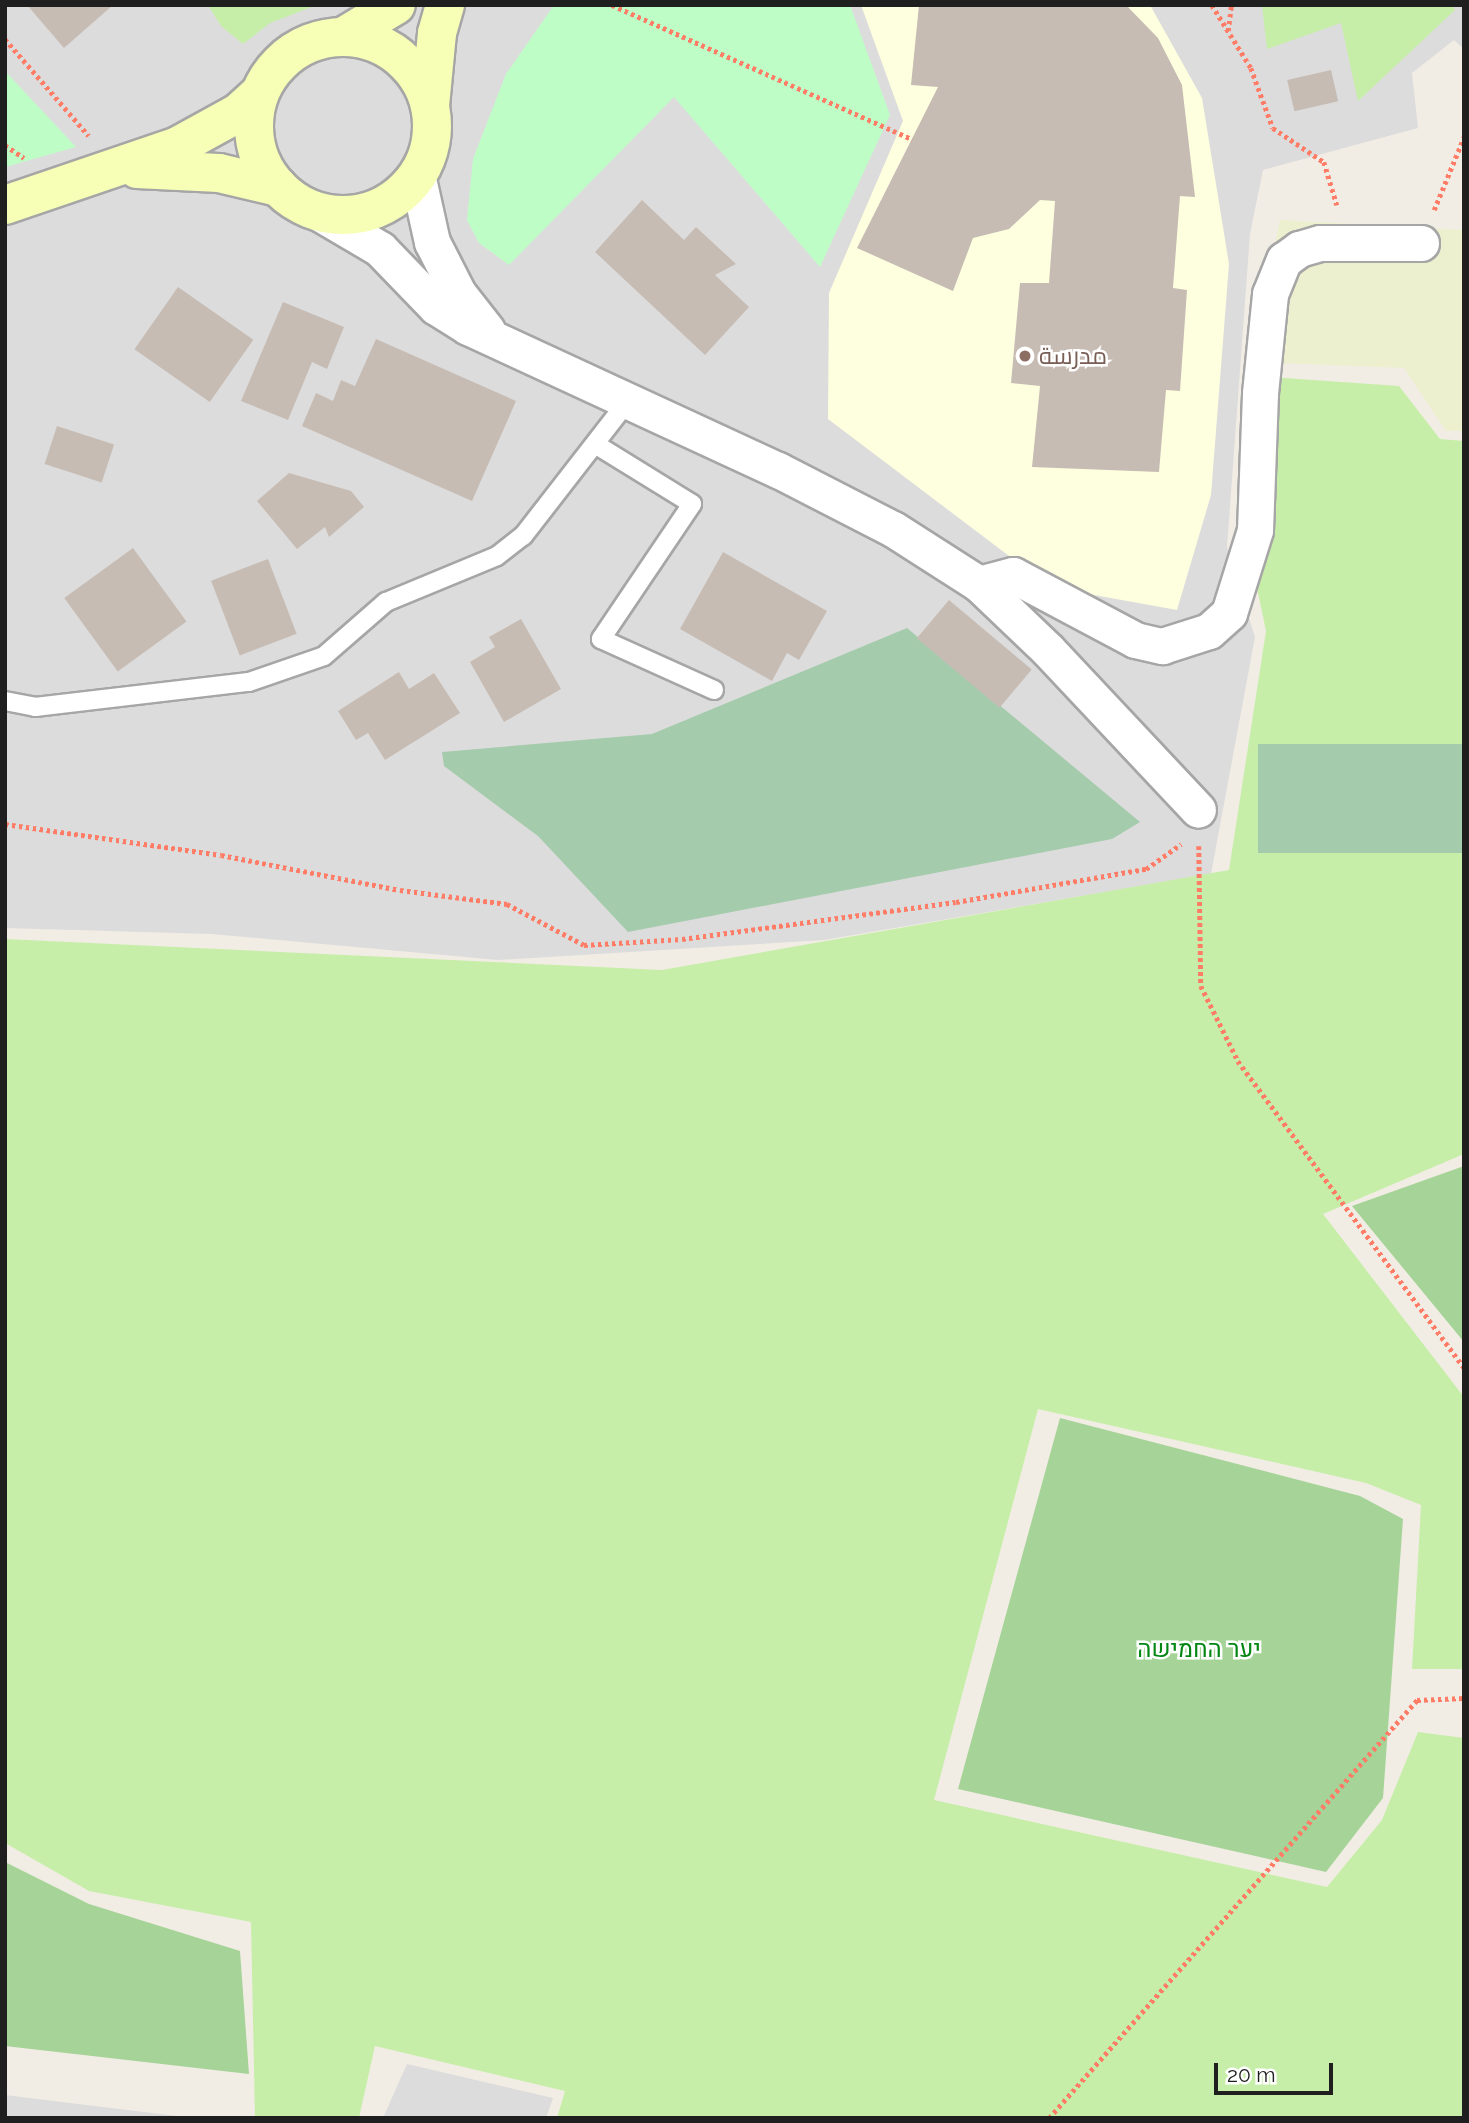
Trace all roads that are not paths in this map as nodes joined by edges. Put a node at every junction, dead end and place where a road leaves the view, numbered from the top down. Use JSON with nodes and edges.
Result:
{"nodes":[{"id":1,"x":396,"y":5,"type":"edge"},
{"id":2,"x":445,"y":5,"type":"edge"},
{"id":3,"x":346,"y":35,"type":"junction"},
{"id":4,"x":258,"y":95,"type":"junction"},
{"id":5,"x":430,"y":106,"type":"junction"},
{"id":6,"x":118,"y":169,"type":"junction"},
{"id":7,"x":417,"y":174,"type":"junction"},
{"id":8,"x":278,"y":187,"type":"junction"},
{"id":9,"x":5,"y":205,"type":"edge"},
{"id":10,"x":319,"y":213,"type":"junction"},
{"id":11,"x":1421,"y":243,"type":"road end"},
{"id":12,"x":513,"y":348,"type":"junction"},
{"id":13,"x":626,"y":403,"type":"junction"},
{"id":14,"x":595,"y":444,"type":"junction"},
{"id":15,"x":979,"y":584,"type":"junction"},
{"id":16,"x":715,"y":690,"type":"dead end"},
{"id":17,"x":5,"y":701,"type":"edge"},
{"id":18,"x":1198,"y":810,"type":"road end"}],
"edges":[{"from":1,"to":3,"type":"main road"},
{"from":2,"to":5,"type":"main road"},
{"from":3,"to":4,"type":"main road"},
{"from":3,"to":5,"type":"main road"},
{"from":4,"to":6,"type":"main road"},
{"from":4,"to":8,"type":"main road"},
{"from":5,"to":7,"type":"main road"},
{"from":6,"to":8,"type":"main road"},
{"from":6,"to":9,"type":"main road"},
{"from":7,"to":10,"type":"main road"},
{"from":7,"to":12,"type":"street"},
{"from":8,"to":10,"type":"main road"},
{"from":10,"to":12,"type":"street"},
{"from":11,"to":15,"type":"street"},
{"from":12,"to":13,"type":"street"},
{"from":13,"to":14,"type":"lane"},
{"from":13,"to":15,"type":"street"},
{"from":14,"to":16,"type":"lane"},
{"from":14,"to":17,"type":"lane"},
{"from":15,"to":18,"type":"street"}]}
